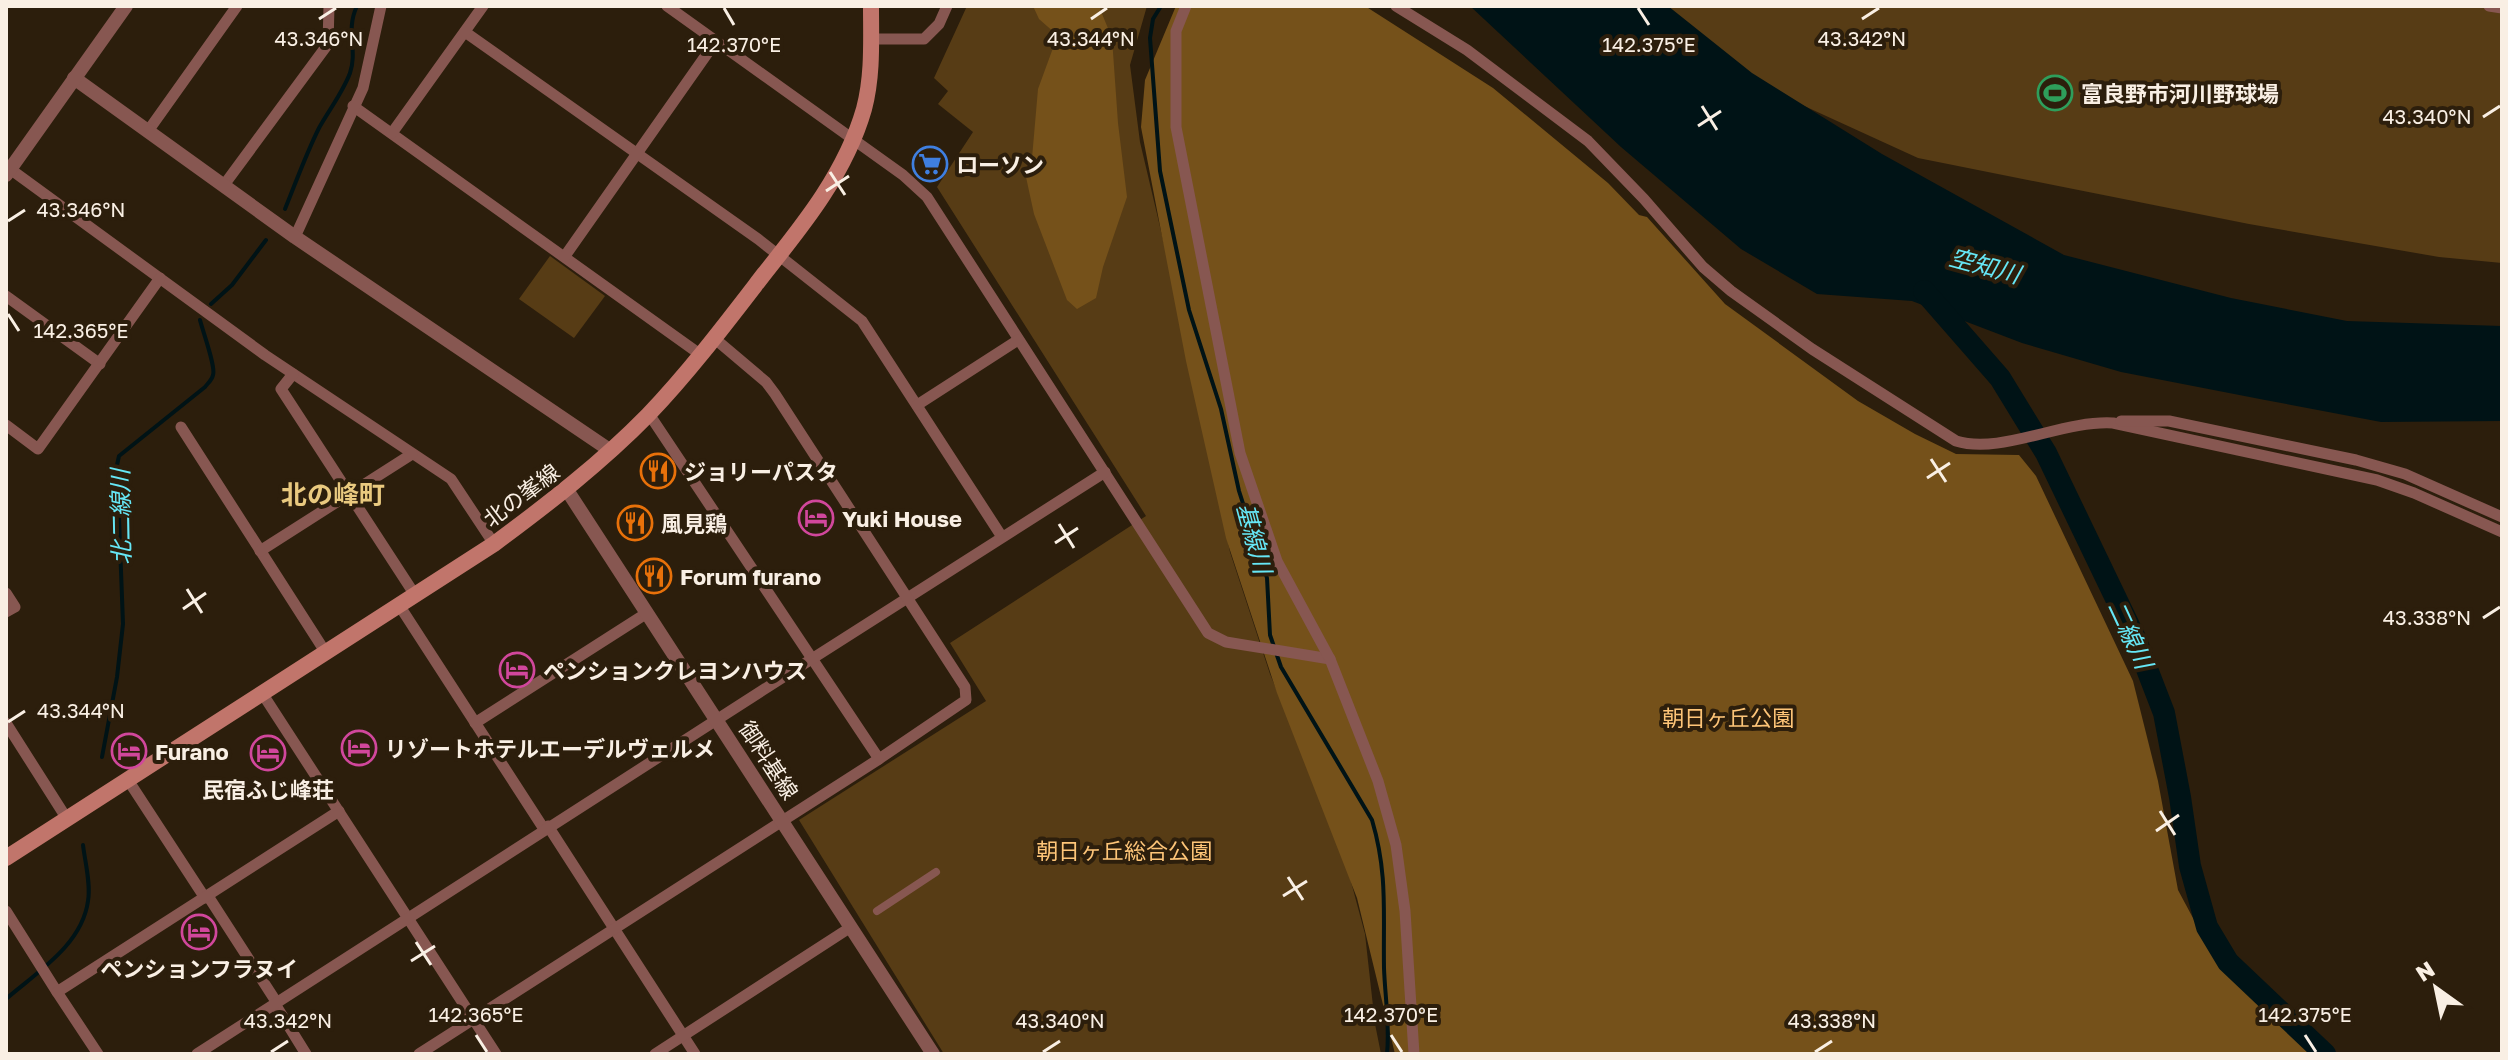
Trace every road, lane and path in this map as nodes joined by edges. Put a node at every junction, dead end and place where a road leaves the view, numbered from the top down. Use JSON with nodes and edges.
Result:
{"nodes":[{"id":1,"x":126,"y":6,"type":"edge"},
{"id":2,"x":237,"y":6,"type":"edge"},
{"id":3,"x":329,"y":6,"type":"edge"},
{"id":4,"x":381,"y":6,"type":"edge"},
{"id":5,"x":483,"y":6,"type":"edge"},
{"id":6,"x":667,"y":6,"type":"edge"},
{"id":7,"x":871,"y":6,"type":"edge"},
{"id":8,"x":947,"y":6,"type":"edge"},
{"id":9,"x":1186,"y":6,"type":"edge"},
{"id":10,"x":1396,"y":6,"type":"edge"},
{"id":11,"x":2489,"y":6,"type":"edge"},
{"id":12,"x":2502,"y":8,"type":"edge"},
{"id":13,"x":465,"y":32,"type":"junction"},
{"id":14,"x":871,"y":39,"type":"junction"},
{"id":15,"x":716,"y":41,"type":"junction"},
{"id":16,"x":74,"y":78,"type":"junction"},
{"id":17,"x":353,"y":106,"type":"junction"},
{"id":18,"x":148,"y":131,"type":"junction"},
{"id":19,"x":392,"y":133,"type":"junction"},
{"id":20,"x":853,"y":139,"type":"junction"},
{"id":21,"x":638,"y":153,"type":"junction"},
{"id":22,"x":7,"y":170,"type":"edge"},
{"id":23,"x":224,"y":185,"type":"junction"},
{"id":24,"x":295,"y":237,"type":"junction"},
{"id":25,"x":565,"y":256,"type":"junction"},
{"id":26,"x":778,"y":256,"type":"junction"},
{"id":27,"x":160,"y":278,"type":"junction"},
{"id":28,"x":6,"y":296,"type":"edge"},
{"id":29,"x":714,"y":338,"type":"junction"},
{"id":30,"x":1018,"y":340,"type":"junction"},
{"id":31,"x":701,"y":355,"type":"junction"},
{"id":32,"x":100,"y":364,"type":"junction"},
{"id":33,"x":293,"y":374,"type":"junction"},
{"id":34,"x":917,"y":405,"type":"junction"},
{"id":35,"x":649,"y":414,"type":"junction"},
{"id":36,"x":2113,"y":423,"type":"junction"},
{"id":37,"x":6,"y":425,"type":"edge"},
{"id":38,"x":181,"y":427,"type":"dead end"},
{"id":39,"x":611,"y":451,"type":"junction"},
{"id":40,"x":412,"y":454,"type":"junction"},
{"id":41,"x":1105,"y":472,"type":"junction"},
{"id":42,"x":567,"y":490,"type":"junction"},
{"id":43,"x":349,"y":494,"type":"junction"},
{"id":44,"x":2502,"y":517,"type":"edge"},
{"id":45,"x":2502,"y":532,"type":"edge"},
{"id":46,"x":1002,"y":537,"type":"junction"},
{"id":47,"x":494,"y":544,"type":"junction"},
{"id":48,"x":260,"y":551,"type":"junction"},
{"id":49,"x":6,"y":593,"type":"edge"},
{"id":50,"x":415,"y":595,"type":"junction"},
{"id":51,"x":907,"y":598,"type":"junction"},
{"id":52,"x":399,"y":605,"type":"junction"},
{"id":53,"x":6,"y":612,"type":"edge"},
{"id":54,"x":647,"y":613,"type":"junction"},
{"id":55,"x":326,"y":653,"type":"junction"},
{"id":56,"x":814,"y":658,"type":"junction"},
{"id":57,"x":1330,"y":659,"type":"junction"},
{"id":58,"x":262,"y":693,"type":"junction"},
{"id":59,"x":717,"y":721,"type":"junction"},
{"id":60,"x":6,"y":723,"type":"edge"},
{"id":61,"x":475,"y":723,"type":"junction"},
{"id":62,"x":879,"y":759,"type":"junction"},
{"id":63,"x":128,"y":780,"type":"junction"},
{"id":64,"x":339,"y":811,"type":"junction"},
{"id":65,"x":67,"y":819,"type":"junction"},
{"id":66,"x":782,"y":821,"type":"junction"},
{"id":67,"x":546,"y":828,"type":"junction"},
{"id":68,"x":6,"y":858,"type":"edge"},
{"id":69,"x":936,"y":872,"type":"dead end"},
{"id":70,"x":207,"y":897,"type":"junction"},
{"id":71,"x":6,"y":911,"type":"edge"},
{"id":72,"x":877,"y":911,"type":"dead end"},
{"id":73,"x":408,"y":918,"type":"junction"},
{"id":74,"x":851,"y":927,"type":"junction"},
{"id":75,"x":614,"y":930,"type":"junction"},
{"id":76,"x":57,"y":992,"type":"junction"},
{"id":77,"x":276,"y":1003,"type":"junction"},
{"id":78,"x":474,"y":1020,"type":"junction"},
{"id":79,"x":683,"y":1036,"type":"junction"},
{"id":80,"x":98,"y":1054,"type":"edge"},
{"id":81,"x":197,"y":1054,"type":"edge"},
{"id":82,"x":306,"y":1054,"type":"edge"},
{"id":83,"x":419,"y":1054,"type":"edge"},
{"id":84,"x":496,"y":1054,"type":"edge"},
{"id":85,"x":655,"y":1054,"type":"edge"},
{"id":86,"x":695,"y":1054,"type":"edge"},
{"id":87,"x":933,"y":1054,"type":"edge"},
{"id":88,"x":1414,"y":1054,"type":"edge"}],
"edges":[{"from":1,"to":16,"type":"street"},
{"from":2,"to":18,"type":"street"},
{"from":3,"to":23,"type":"street"},
{"from":4,"to":17,"type":"street"},
{"from":5,"to":13,"type":"street"},
{"from":6,"to":15,"type":"street"},
{"from":7,"to":14,"type":"main road","name":"北の峯線"},
{"from":8,"to":14,"type":"street"},
{"from":9,"to":57,"type":"street"},
{"from":10,"to":36,"type":"street"},
{"from":11,"to":12,"type":"street"},
{"from":13,"to":19,"type":"street"},
{"from":13,"to":21,"type":"street"},
{"from":14,"to":20,"type":"main road","name":"北の峯線"},
{"from":15,"to":20,"type":"street"},
{"from":15,"to":21,"type":"street"},
{"from":16,"to":18,"type":"street"},
{"from":16,"to":22,"type":"street"},
{"from":17,"to":19,"type":"street"},
{"from":17,"to":24,"type":"street"},
{"from":18,"to":23,"type":"street"},
{"from":19,"to":25,"type":"street"},
{"from":20,"to":26,"type":"main road","name":"北の峯線"},
{"from":20,"to":30,"type":"street"},
{"from":21,"to":25,"type":"street"},
{"from":21,"to":26,"type":"street"},
{"from":22,"to":27,"type":"street"},
{"from":23,"to":24,"type":"street"},
{"from":24,"to":39,"type":"street"},
{"from":25,"to":31,"type":"street"},
{"from":26,"to":29,"type":"main road","name":"北の峯線"},
{"from":26,"to":34,"type":"street"},
{"from":27,"to":32,"type":"street"},
{"from":27,"to":33,"type":"street"},
{"from":28,"to":32,"type":"street"},
{"from":29,"to":31,"type":"main road","name":"北の峯線"},
{"from":29,"to":51,"type":"street"},
{"from":30,"to":34,"type":"street"},
{"from":30,"to":41,"type":"street"},
{"from":31,"to":35,"type":"main road","name":"北の峯線"},
{"from":32,"to":37,"type":"street"},
{"from":33,"to":40,"type":"street"},
{"from":33,"to":43,"type":"street"},
{"from":34,"to":46,"type":"street"},
{"from":35,"to":39,"type":"main road","name":"北の峯線"},
{"from":35,"to":56,"type":"street"},
{"from":36,"to":44,"type":"street"},
{"from":36,"to":45,"type":"street"},
{"from":38,"to":48,"type":"street"},
{"from":39,"to":42,"type":"main road","name":"北の峯線"},
{"from":40,"to":43,"type":"street"},
{"from":40,"to":47,"type":"street"},
{"from":41,"to":46,"type":"street"},
{"from":41,"to":57,"type":"street"},
{"from":42,"to":47,"type":"main road","name":"北の峯線"},
{"from":42,"to":54,"type":"street","name":"御料基線"},
{"from":43,"to":48,"type":"street"},
{"from":43,"to":50,"type":"street"},
{"from":46,"to":51,"type":"street"},
{"from":47,"to":50,"type":"main road","name":"北の峯線"},
{"from":48,"to":55,"type":"street"},
{"from":49,"to":53,"type":"street"},
{"from":50,"to":52,"type":"main road","name":"北の峯線"},
{"from":51,"to":56,"type":"street"},
{"from":51,"to":62,"type":"street"},
{"from":52,"to":55,"type":"main road","name":"北の峯線"},
{"from":52,"to":61,"type":"street"},
{"from":54,"to":59,"type":"street","name":"御料基線"},
{"from":54,"to":61,"type":"street"},
{"from":55,"to":58,"type":"main road","name":"北の峯線"},
{"from":56,"to":59,"type":"street"},
{"from":56,"to":62,"type":"street"},
{"from":57,"to":88,"type":"street"},
{"from":58,"to":63,"type":"main road","name":"北の峯線"},
{"from":58,"to":64,"type":"street"},
{"from":59,"to":66,"type":"street","name":"御料基線"},
{"from":59,"to":67,"type":"street"},
{"from":60,"to":65,"type":"street"},
{"from":61,"to":67,"type":"street"},
{"from":62,"to":66,"type":"street"},
{"from":63,"to":65,"type":"main road","name":"北の峯線"},
{"from":63,"to":70,"type":"street"},
{"from":64,"to":70,"type":"street"},
{"from":64,"to":73,"type":"street"},
{"from":65,"to":68,"type":"main road","name":"北の峯線"},
{"from":66,"to":74,"type":"street","name":"御料基線"},
{"from":66,"to":75,"type":"street"},
{"from":67,"to":73,"type":"street"},
{"from":67,"to":75,"type":"street"},
{"from":69,"to":72,"type":"street"},
{"from":70,"to":76,"type":"street"},
{"from":70,"to":77,"type":"street"},
{"from":71,"to":76,"type":"street"},
{"from":73,"to":77,"type":"street"},
{"from":73,"to":78,"type":"street"},
{"from":74,"to":79,"type":"street"},
{"from":74,"to":87,"type":"street","name":"御料基線"},
{"from":75,"to":78,"type":"street"},
{"from":75,"to":79,"type":"street"},
{"from":76,"to":80,"type":"street"},
{"from":77,"to":81,"type":"street"},
{"from":77,"to":82,"type":"street"},
{"from":78,"to":83,"type":"street"},
{"from":78,"to":84,"type":"street"},
{"from":79,"to":85,"type":"street"},
{"from":79,"to":86,"type":"street"}]}
